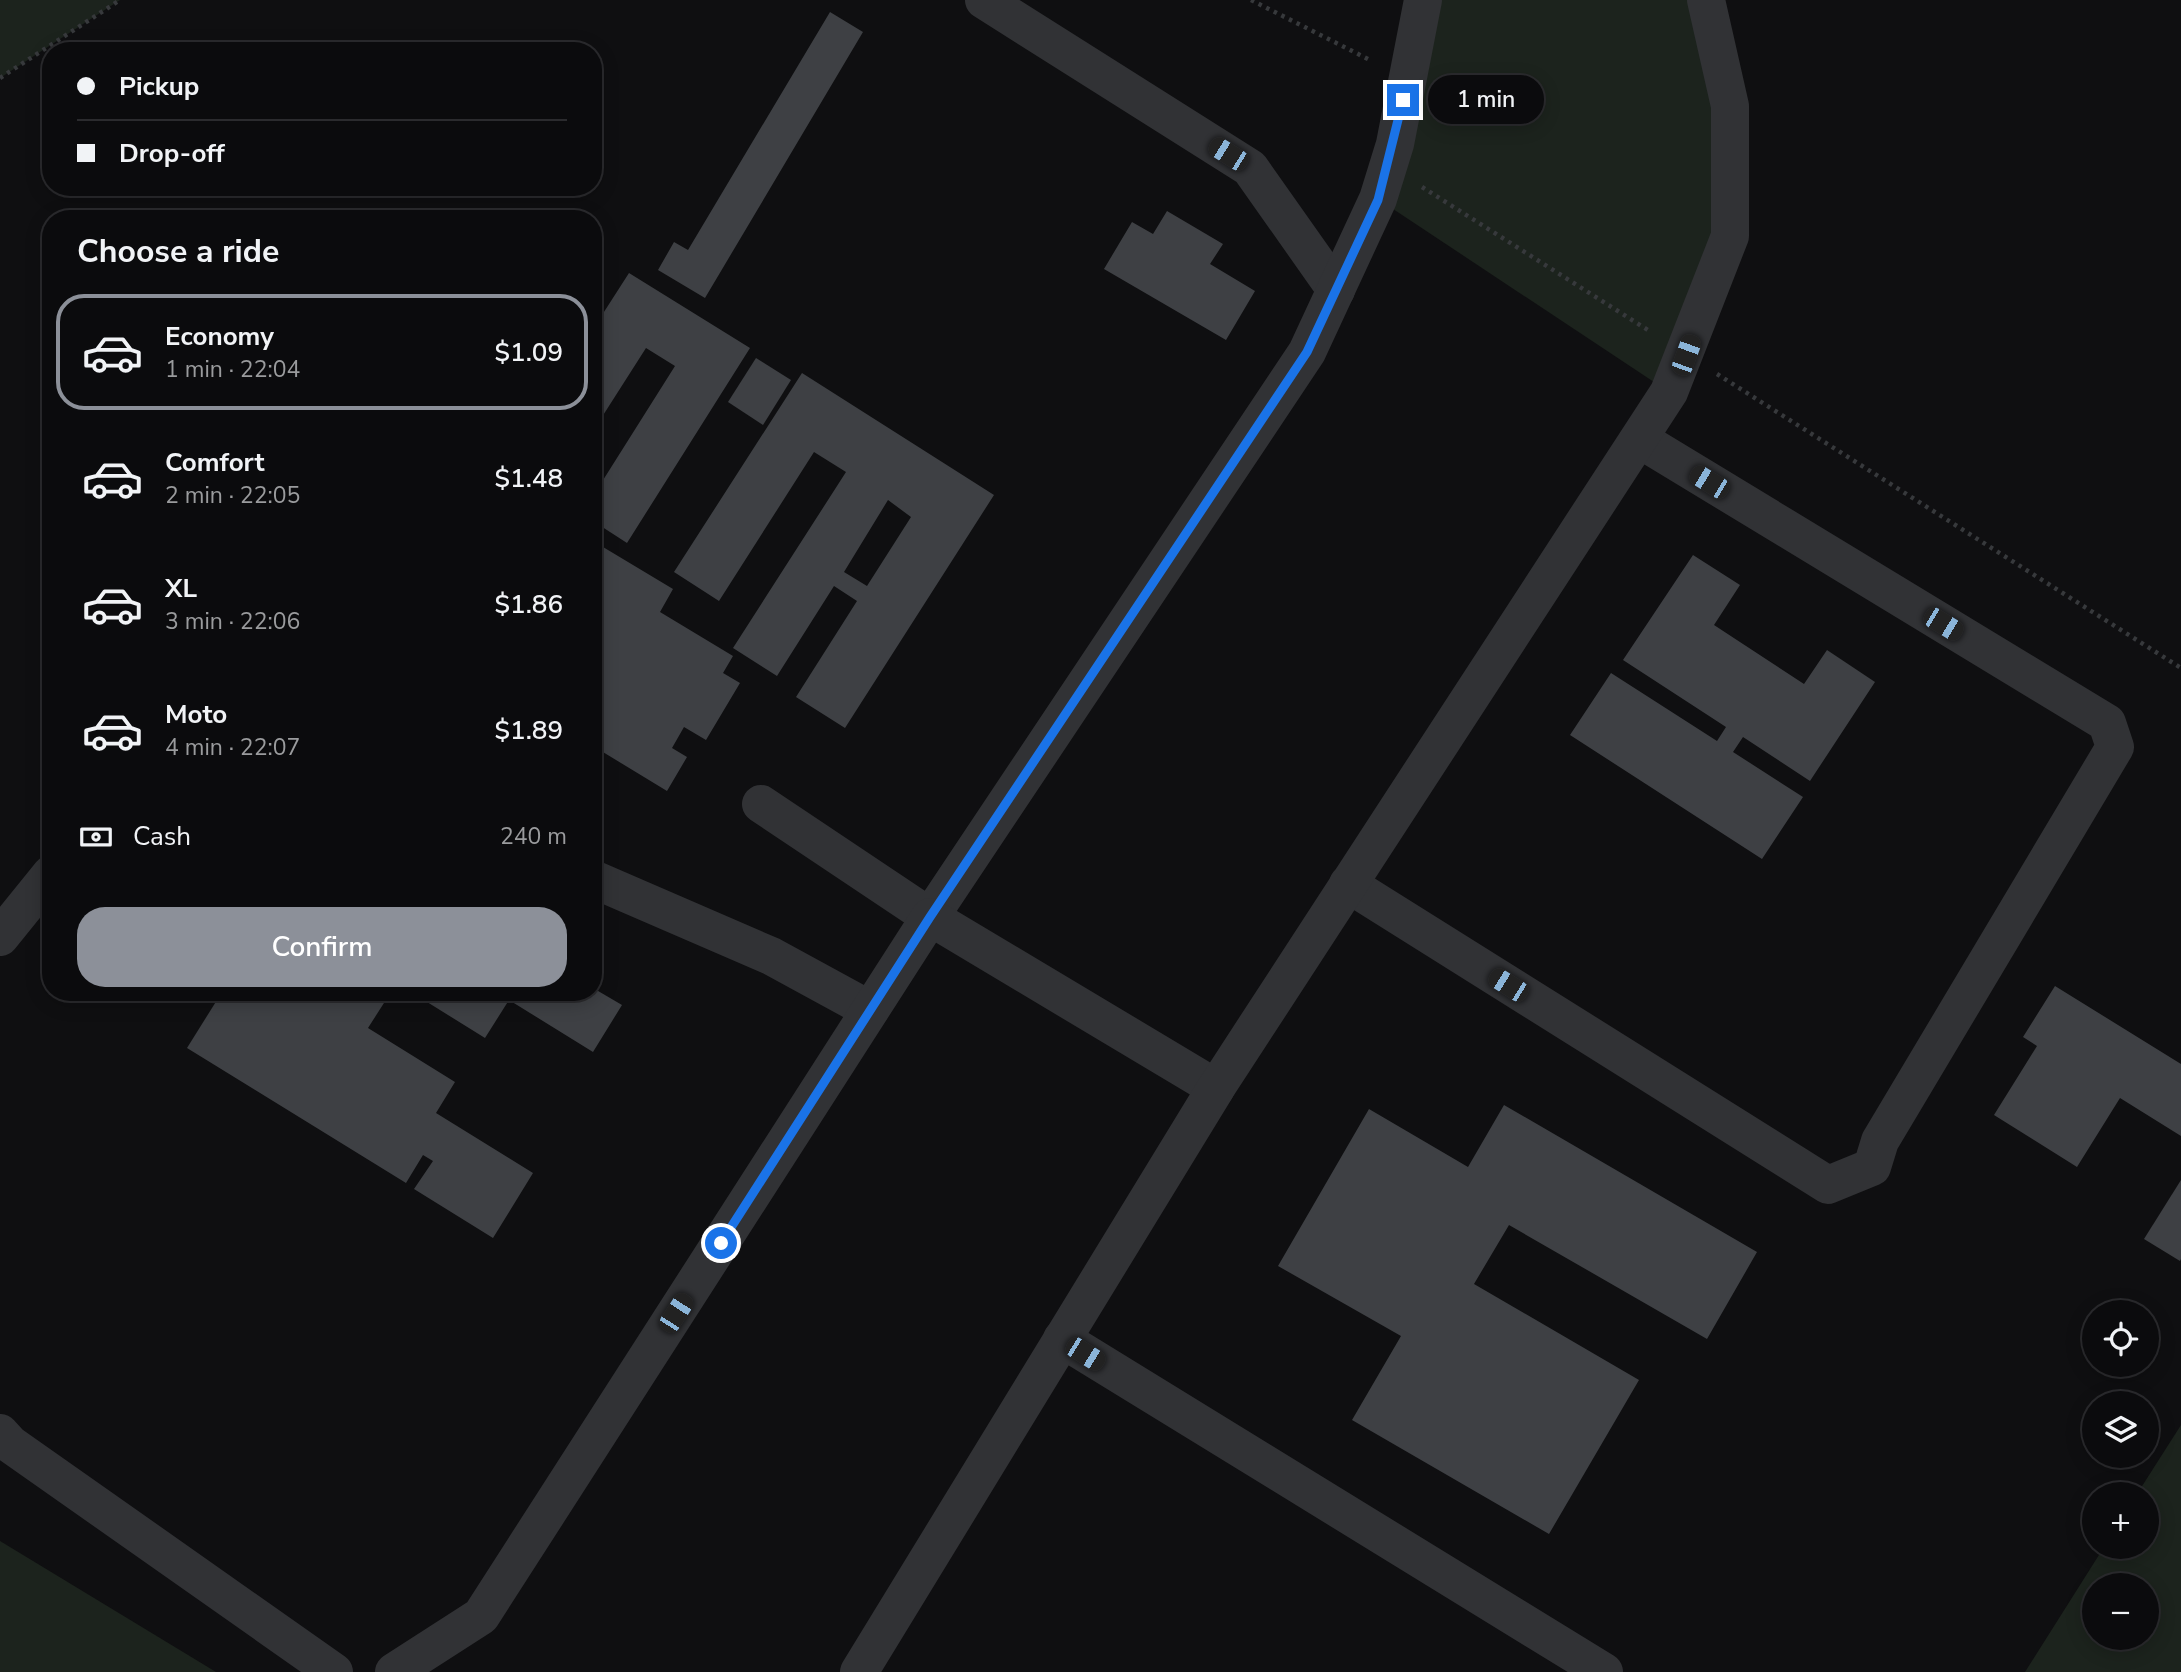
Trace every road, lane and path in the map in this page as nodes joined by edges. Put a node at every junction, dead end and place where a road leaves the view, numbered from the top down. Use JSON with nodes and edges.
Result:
{"nodes":[{"id":1,"x":120,"y":0,"type":"edge"},
{"id":2,"x":984,"y":0,"type":"edge"},
{"id":3,"x":1251,"y":0,"type":"edge"},
{"id":4,"x":1423,"y":0,"type":"edge"},
{"id":5,"x":1706,"y":0,"type":"edge"},
{"id":6,"x":55,"y":42,"type":"edge"},
{"id":7,"x":42,"y":51,"type":"edge"},
{"id":8,"x":0,"y":78,"type":"edge"},
{"id":9,"x":1408,"y":79,"type":"junction"},
{"id":10,"x":1388,"y":166,"type":"junction"},
{"id":11,"x":1336,"y":290,"type":"junction"},
{"id":12,"x":1686,"y":355,"type":"junction"},
{"id":13,"x":1639,"y":439,"type":"junction"},
{"id":14,"x":2181,"y":668,"type":"edge"},
{"id":15,"x":761,"y":804,"type":"dead end"},
{"id":16,"x":602,"y":883,"type":"edge"},
{"id":17,"x":1348,"y":884,"type":"junction"},
{"id":18,"x":42,"y":885,"type":"edge"},
{"id":19,"x":930,"y":917,"type":"junction"},
{"id":20,"x":0,"y":937,"type":"edge"},
{"id":21,"x":870,"y":1010,"type":"junction"},
{"id":22,"x":1216,"y":1088,"type":"junction"},
{"id":23,"x":1062,"y":1339,"type":"junction"},
{"id":24,"x":0,"y":1433,"type":"edge"},
{"id":25,"x":334,"y":1672,"type":"edge"},
{"id":26,"x":394,"y":1672,"type":"edge"},
{"id":27,"x":859,"y":1672,"type":"edge"},
{"id":28,"x":1604,"y":1672,"type":"edge"}],
"edges":[{"from":1,"to":6,"type":"path"},
{"from":2,"to":11,"type":"street"},
{"from":3,"to":9,"type":"path"},
{"from":4,"to":9,"type":"street"},
{"from":5,"to":12,"type":"street"},
{"from":7,"to":8,"type":"path"},
{"from":9,"to":10,"type":"street"},
{"from":10,"to":11,"type":"street"},
{"from":10,"to":12,"type":"path"},
{"from":11,"to":19,"type":"street"},
{"from":12,"to":13,"type":"street"},
{"from":12,"to":14,"type":"path"},
{"from":13,"to":17,"type":"street"},
{"from":13,"to":17,"type":"street"},
{"from":15,"to":19,"type":"street"},
{"from":16,"to":21,"type":"street"},
{"from":17,"to":22,"type":"street"},
{"from":18,"to":20,"type":"street"},
{"from":19,"to":21,"type":"street"},
{"from":19,"to":22,"type":"street"},
{"from":21,"to":26,"type":"street"},
{"from":22,"to":23,"type":"street"},
{"from":23,"to":27,"type":"street"},
{"from":23,"to":28,"type":"street"},
{"from":24,"to":25,"type":"street"}]}
